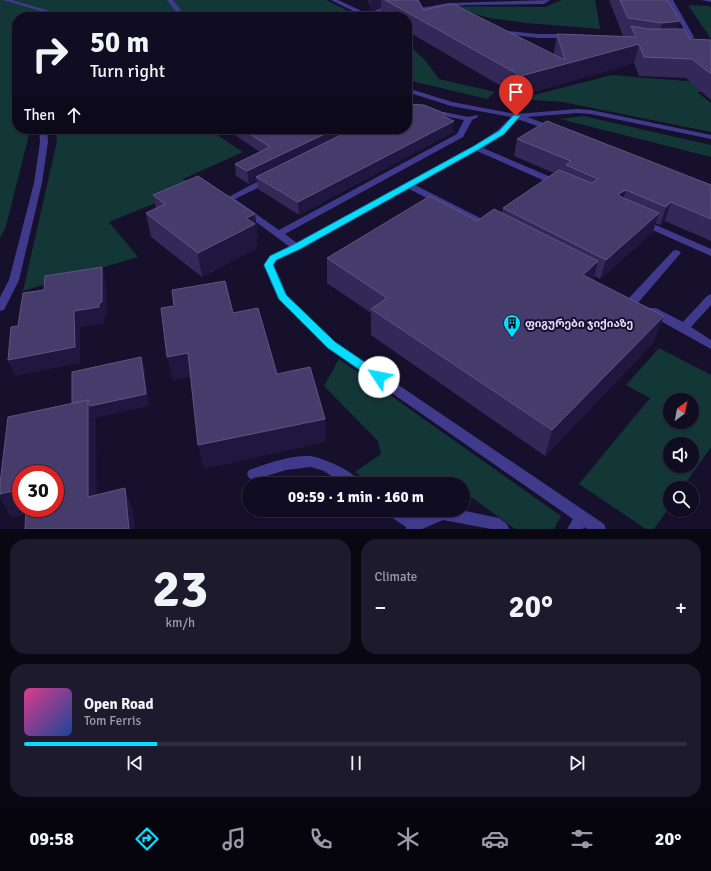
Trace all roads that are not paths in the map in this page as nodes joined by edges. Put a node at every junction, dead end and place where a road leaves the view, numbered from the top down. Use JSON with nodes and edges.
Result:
{"nodes":[{"id":1,"x":6,"y":0,"type":"edge"},
{"id":2,"x":170,"y":0,"type":"edge"},
{"id":3,"x":334,"y":0,"type":"edge"},
{"id":4,"x":547,"y":0,"type":"edge"},
{"id":5,"x":670,"y":0,"type":"edge"},
{"id":6,"x":704,"y":0,"type":"edge"},
{"id":7,"x":711,"y":0,"type":"edge"},
{"id":8,"x":401,"y":7,"type":"edge"},
{"id":9,"x":49,"y":12,"type":"edge"},
{"id":10,"x":179,"y":12,"type":"edge"},
{"id":11,"x":359,"y":12,"type":"edge"},
{"id":12,"x":378,"y":12,"type":"edge"},
{"id":13,"x":431,"y":13,"type":"edge"},
{"id":14,"x":493,"y":30,"type":"edge"},
{"id":15,"x":576,"y":36,"type":"edge"},
{"id":16,"x":670,"y":44,"type":"edge"},
{"id":17,"x":412,"y":92,"type":"edge"},
{"id":18,"x":484,"y":111,"type":"junction"},
{"id":19,"x":412,"y":112,"type":"edge"},
{"id":20,"x":516,"y":116,"type":"junction"},
{"id":21,"x":469,"y":119,"type":"junction"},
{"id":22,"x":560,"y":132,"type":"edge"},
{"id":23,"x":43,"y":134,"type":"edge"},
{"id":24,"x":711,"y":137,"type":"edge"},
{"id":25,"x":477,"y":148,"type":"junction"},
{"id":26,"x":278,"y":175,"type":"edge"},
{"id":27,"x":408,"y":185,"type":"junction"},
{"id":28,"x":563,"y":186,"type":"edge"},
{"id":29,"x":634,"y":218,"type":"edge"},
{"id":30,"x":501,"y":232,"type":"edge"},
{"id":31,"x":278,"y":234,"type":"junction"},
{"id":32,"x":297,"y":247,"type":"junction"},
{"id":33,"x":676,"y":253,"type":"dead end"},
{"id":34,"x":711,"y":253,"type":"edge"},
{"id":35,"x":711,"y":298,"type":"edge"},
{"id":36,"x":0,"y":307,"type":"edge"},
{"id":37,"x":684,"y":328,"type":"junction"},
{"id":38,"x":711,"y":345,"type":"edge"},
{"id":39,"x":254,"y":474,"type":"dead end"},
{"id":40,"x":344,"y":477,"type":"edge"},
{"id":41,"x":402,"y":517,"type":"edge"},
{"id":42,"x":579,"y":524,"type":"edge"},
{"id":43,"x":414,"y":527,"type":"edge"},
{"id":44,"x":502,"y":529,"type":"edge"},
{"id":45,"x":598,"y":529,"type":"edge"}],
"edges":[{"from":1,"to":9,"type":"street"},
{"from":2,"to":10,"type":"street"},
{"from":3,"to":11,"type":"street"},
{"from":4,"to":13,"type":"street"},
{"from":5,"to":16,"type":"street"},
{"from":6,"to":7,"type":"street"},
{"from":8,"to":12,"type":"street"},
{"from":14,"to":15,"type":"street"},
{"from":17,"to":18,"type":"street"},
{"from":18,"to":20,"type":"street"},
{"from":18,"to":21,"type":"street"},
{"from":19,"to":21,"type":"street"},
{"from":20,"to":22,"type":"street"},
{"from":20,"to":24,"type":"street"},
{"from":20,"to":25,"type":"street"},
{"from":21,"to":31,"type":"street"},
{"from":23,"to":36,"type":"street"},
{"from":25,"to":27,"type":"street"},
{"from":25,"to":28,"type":"street"},
{"from":26,"to":31,"type":"street"},
{"from":27,"to":30,"type":"street"},
{"from":27,"to":32,"type":"street"},
{"from":29,"to":34,"type":"street"},
{"from":31,"to":32,"type":"street"},
{"from":32,"to":42,"type":"street"},
{"from":33,"to":37,"type":"street"},
{"from":35,"to":37,"type":"street"},
{"from":37,"to":38,"type":"street"},
{"from":39,"to":40,"type":"street"},
{"from":41,"to":43,"type":"street"},
{"from":42,"to":45,"type":"street"},
{"from":43,"to":44,"type":"street"}]}
